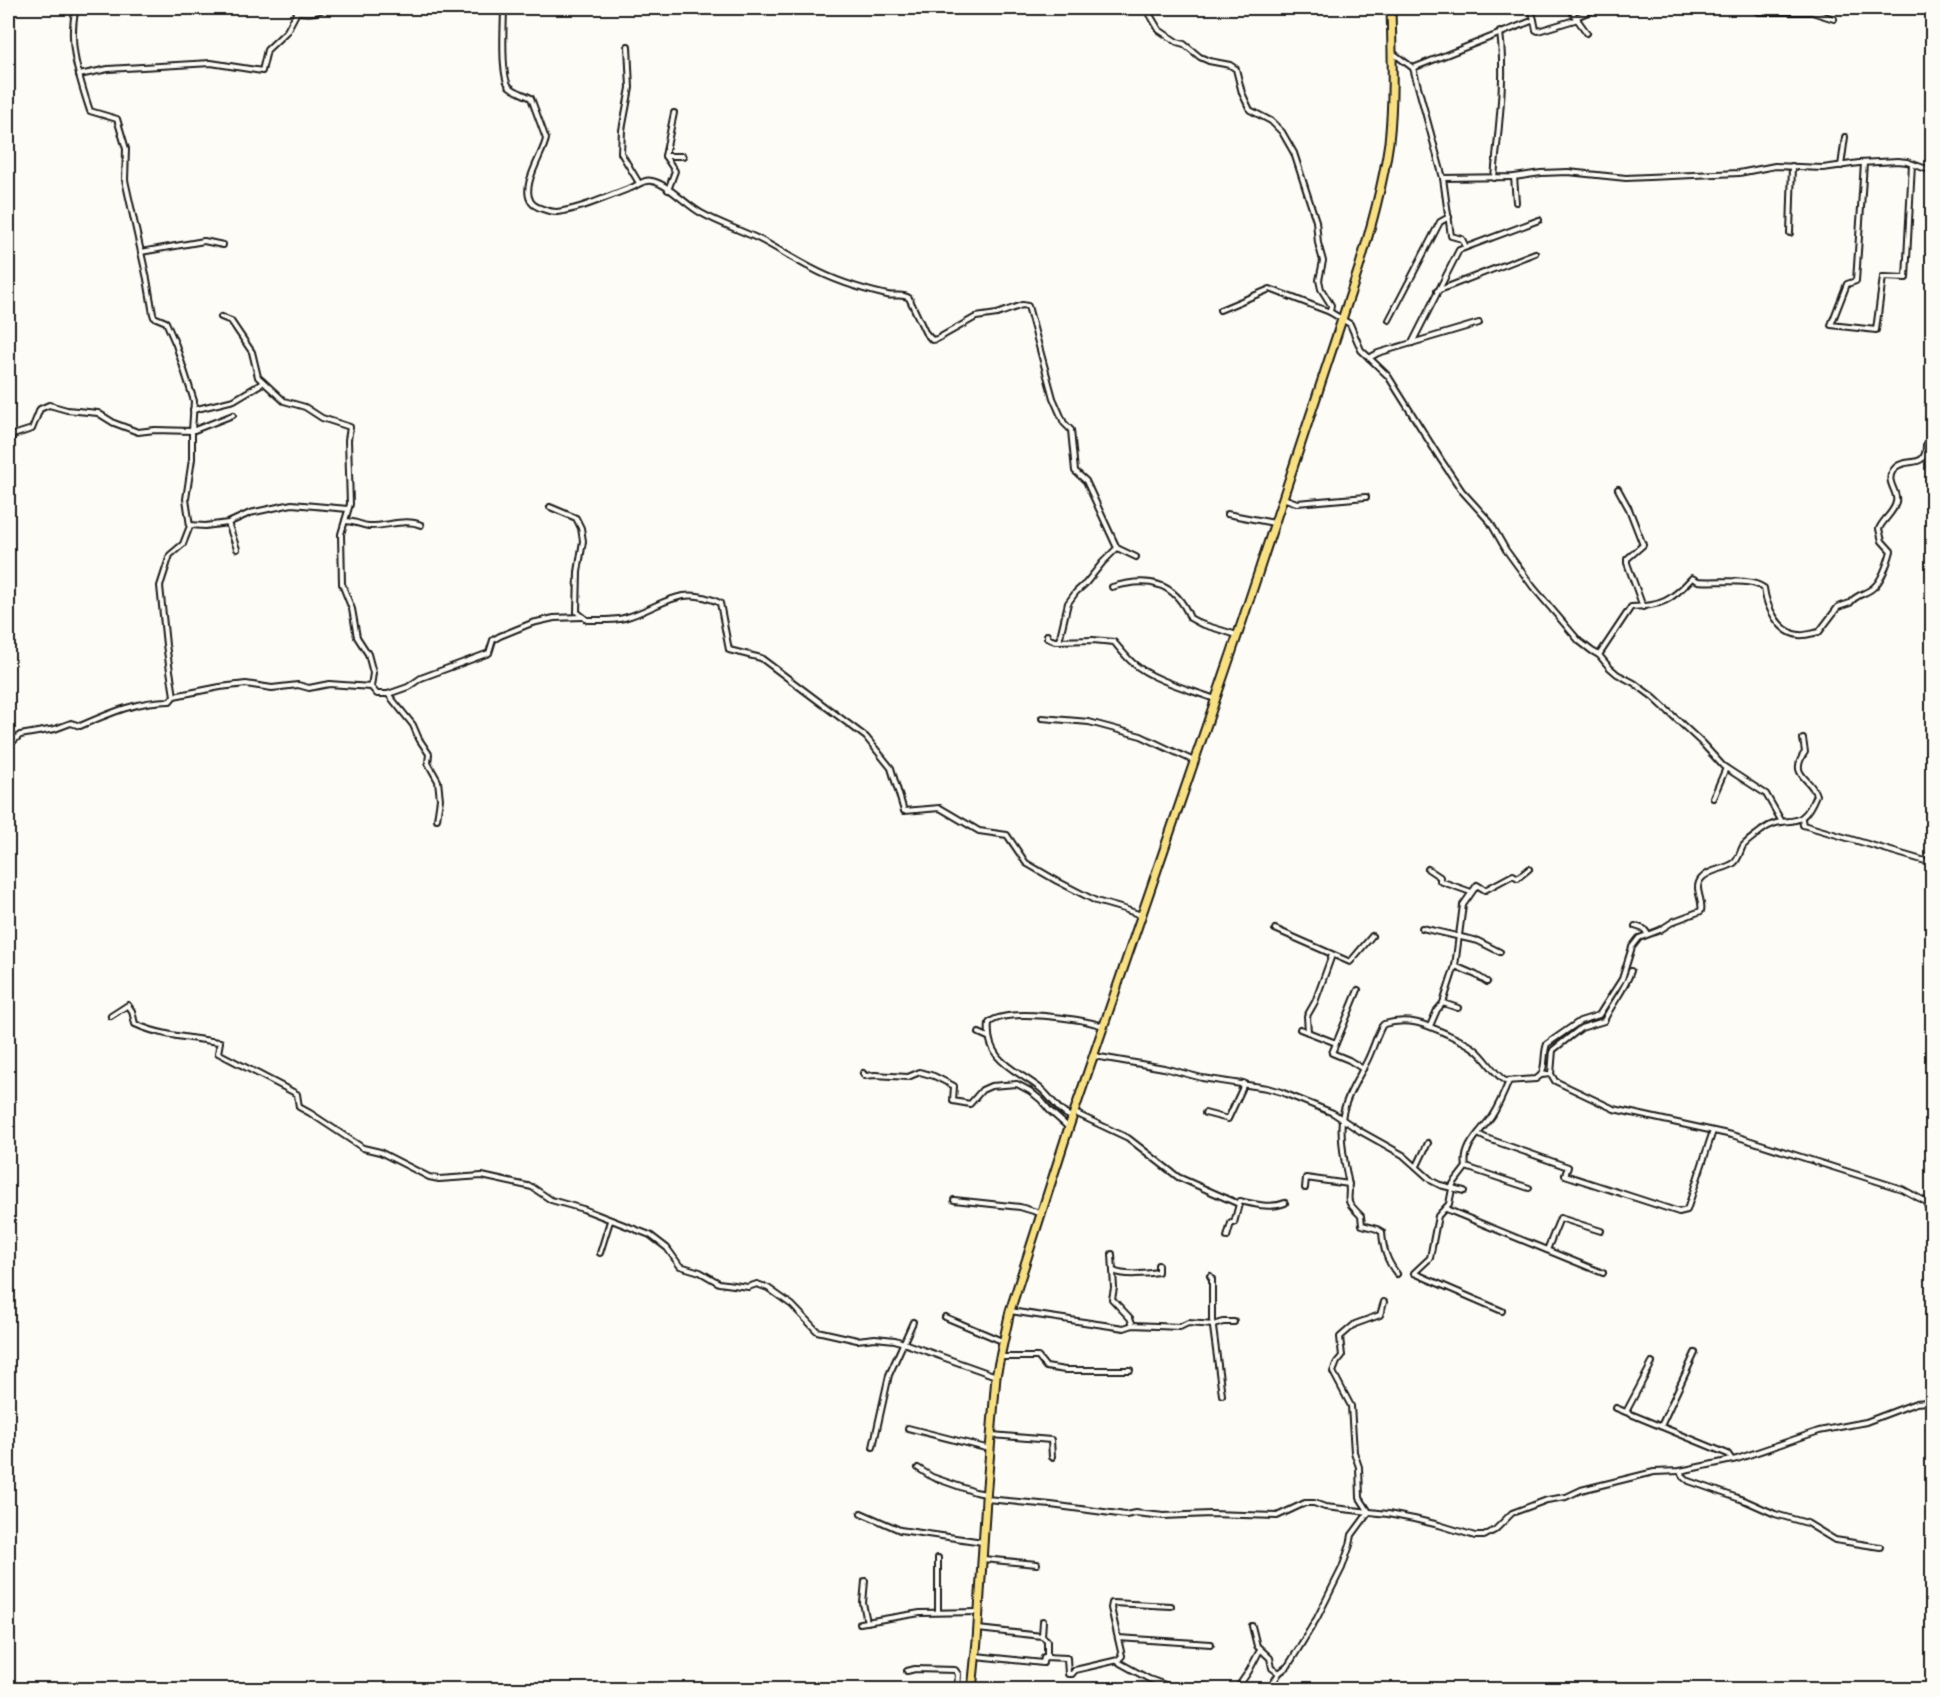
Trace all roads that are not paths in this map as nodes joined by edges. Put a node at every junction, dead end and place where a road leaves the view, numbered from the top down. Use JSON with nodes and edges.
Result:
{"nodes":[{"id":1,"x":76,"y":8,"type":"edge"},
{"id":2,"x":325,"y":8,"type":"edge"},
{"id":3,"x":504,"y":8,"type":"edge"},
{"id":4,"x":1146,"y":8,"type":"edge"},
{"id":5,"x":1391,"y":8,"type":"edge"},
{"id":6,"x":1531,"y":8,"type":"edge"},
{"id":7,"x":1569,"y":8,"type":"edge"},
{"id":8,"x":1598,"y":8,"type":"edge"},
{"id":9,"x":1755,"y":8,"type":"edge"},
{"id":10,"x":1577,"y":18,"type":"junction"},
{"id":11,"x":1834,"y":19,"type":"dead end"},
{"id":12,"x":1534,"y":20,"type":"junction"},
{"id":13,"x":1500,"y":32,"type":"junction"},
{"id":14,"x":1587,"y":33,"type":"dead end"},
{"id":15,"x":628,"y":46,"type":"dead end"},
{"id":16,"x":1392,"y":53,"type":"junction"},
{"id":17,"x":1413,"y":68,"type":"junction"},
{"id":18,"x":79,"y":75,"type":"junction"},
{"id":19,"x":674,"y":113,"type":"dead end"},
{"id":20,"x":1845,"y":137,"type":"dead end"},
{"id":21,"x":665,"y":156,"type":"junction"},
{"id":22,"x":683,"y":156,"type":"dead end"},
{"id":23,"x":1864,"y":163,"type":"junction"},
{"id":24,"x":1912,"y":164,"type":"junction"},
{"id":25,"x":1792,"y":166,"type":"junction"},
{"id":26,"x":1841,"y":166,"type":"junction"},
{"id":27,"x":1932,"y":171,"type":"edge"},
{"id":28,"x":1514,"y":177,"type":"junction"},
{"id":29,"x":1443,"y":178,"type":"junction"},
{"id":30,"x":1494,"y":178,"type":"junction"},
{"id":31,"x":639,"y":183,"type":"junction"},
{"id":32,"x":668,"y":190,"type":"junction"},
{"id":33,"x":1516,"y":202,"type":"dead end"},
{"id":34,"x":1449,"y":217,"type":"junction"},
{"id":35,"x":1539,"y":220,"type":"dead end"},
{"id":36,"x":1790,"y":233,"type":"dead end"},
{"id":37,"x":223,"y":245,"type":"dead end"},
{"id":38,"x":1466,"y":247,"type":"junction"},
{"id":39,"x":141,"y":252,"type":"junction"},
{"id":40,"x":1535,"y":253,"type":"dead end"},
{"id":41,"x":1437,"y":291,"type":"junction"},
{"id":42,"x":1220,"y":310,"type":"dead end"},
{"id":43,"x":1330,"y":312,"type":"junction"},
{"id":44,"x":221,"y":317,"type":"dead end"},
{"id":45,"x":1341,"y":320,"type":"junction"},
{"id":46,"x":1389,"y":320,"type":"dead end"},
{"id":47,"x":1479,"y":323,"type":"dead end"},
{"id":48,"x":1412,"y":343,"type":"junction"},
{"id":49,"x":1370,"y":358,"type":"junction"},
{"id":50,"x":262,"y":381,"type":"junction"},
{"id":51,"x":194,"y":410,"type":"junction"},
{"id":52,"x":233,"y":416,"type":"dead end"},
{"id":53,"x":192,"y":432,"type":"junction"},
{"id":54,"x":1932,"y":438,"type":"edge"},
{"id":55,"x":8,"y":445,"type":"edge"},
{"id":56,"x":1618,"y":489,"type":"dead end"},
{"id":57,"x":1366,"y":497,"type":"dead end"},
{"id":58,"x":1282,"y":498,"type":"junction"},
{"id":59,"x":550,"y":507,"type":"dead end"},
{"id":60,"x":348,"y":509,"type":"junction"},
{"id":61,"x":1227,"y":514,"type":"dead end"},
{"id":62,"x":345,"y":521,"type":"junction"},
{"id":63,"x":228,"y":523,"type":"junction"},
{"id":64,"x":1274,"y":523,"type":"junction"},
{"id":65,"x":190,"y":525,"type":"junction"},
{"id":66,"x":422,"y":525,"type":"dead end"},
{"id":67,"x":1117,"y":548,"type":"junction"},
{"id":68,"x":237,"y":549,"type":"dead end"},
{"id":69,"x":1136,"y":557,"type":"dead end"},
{"id":70,"x":1112,"y":587,"type":"dead end"},
{"id":71,"x":1643,"y":607,"type":"junction"},
{"id":72,"x":582,"y":617,"type":"junction"},
{"id":73,"x":1047,"y":635,"type":"dead end"},
{"id":74,"x":1237,"y":635,"type":"junction"},
{"id":75,"x":1059,"y":641,"type":"junction"},
{"id":76,"x":1599,"y":655,"type":"junction"},
{"id":77,"x":372,"y":687,"type":"junction"},
{"id":78,"x":388,"y":694,"type":"junction"},
{"id":79,"x":174,"y":696,"type":"junction"},
{"id":80,"x":1215,"y":699,"type":"junction"},
{"id":81,"x":1042,"y":718,"type":"dead end"},
{"id":82,"x":1803,"y":739,"type":"dead end"},
{"id":83,"x":8,"y":746,"type":"edge"},
{"id":84,"x":1194,"y":762,"type":"junction"},
{"id":85,"x":1726,"y":768,"type":"junction"},
{"id":86,"x":1713,"y":798,"type":"dead end"},
{"id":87,"x":438,"y":819,"type":"dead end"},
{"id":88,"x":1802,"y":819,"type":"junction"},
{"id":89,"x":1782,"y":822,"type":"junction"},
{"id":90,"x":1932,"y":863,"type":"edge"},
{"id":91,"x":1428,"y":869,"type":"dead end"},
{"id":92,"x":1529,"y":869,"type":"dead end"},
{"id":93,"x":1471,"y":892,"type":"junction"},
{"id":94,"x":1141,"y":916,"type":"junction"},
{"id":95,"x":1635,"y":926,"type":"dead end"},
{"id":96,"x":1422,"y":928,"type":"dead end"},
{"id":97,"x":1275,"y":929,"type":"dead end"},
{"id":98,"x":1647,"y":933,"type":"junction"},
{"id":99,"x":1372,"y":936,"type":"dead end"},
{"id":100,"x":1460,"y":936,"type":"junction"},
{"id":101,"x":1500,"y":952,"type":"dead end"},
{"id":102,"x":1332,"y":955,"type":"junction"},
{"id":103,"x":1455,"y":966,"type":"junction"},
{"id":104,"x":1631,"y":971,"type":"dead end"},
{"id":105,"x":1487,"y":982,"type":"dead end"},
{"id":106,"x":1358,"y":990,"type":"dead end"},
{"id":107,"x":1443,"y":1003,"type":"junction"},
{"id":108,"x":1458,"y":1008,"type":"dead end"},
{"id":109,"x":111,"y":1016,"type":"dead end"},
{"id":110,"x":1104,"y":1026,"type":"junction"},
{"id":111,"x":1430,"y":1026,"type":"junction"},
{"id":112,"x":1300,"y":1029,"type":"dead end"},
{"id":113,"x":1308,"y":1032,"type":"junction"},
{"id":114,"x":979,"y":1033,"type":"dead end"},
{"id":115,"x":988,"y":1037,"type":"junction"},
{"id":116,"x":1336,"y":1043,"type":"junction"},
{"id":117,"x":1093,"y":1056,"type":"junction"},
{"id":118,"x":1363,"y":1069,"type":"junction"},
{"id":119,"x":863,"y":1073,"type":"dead end"},
{"id":120,"x":1551,"y":1074,"type":"junction"},
{"id":121,"x":1541,"y":1075,"type":"junction"},
{"id":122,"x":1509,"y":1081,"type":"junction"},
{"id":123,"x":1243,"y":1083,"type":"junction"},
{"id":124,"x":1205,"y":1113,"type":"dead end"},
{"id":125,"x":1073,"y":1115,"type":"junction"},
{"id":126,"x":1342,"y":1119,"type":"junction"},
{"id":127,"x":1069,"y":1127,"type":"junction"},
{"id":128,"x":1713,"y":1131,"type":"junction"},
{"id":129,"x":1478,"y":1134,"type":"junction"},
{"id":130,"x":1428,"y":1143,"type":"dead end"},
{"id":131,"x":1417,"y":1166,"type":"junction"},
{"id":132,"x":1466,"y":1167,"type":"junction"},
{"id":133,"x":1349,"y":1184,"type":"junction"},
{"id":134,"x":1305,"y":1188,"type":"dead end"},
{"id":135,"x":1453,"y":1188,"type":"junction"},
{"id":136,"x":1529,"y":1188,"type":"dead end"},
{"id":137,"x":1464,"y":1191,"type":"dead end"},
{"id":138,"x":954,"y":1200,"type":"dead end"},
{"id":139,"x":1286,"y":1203,"type":"dead end"},
{"id":140,"x":1239,"y":1204,"type":"junction"},
{"id":141,"x":1446,"y":1209,"type":"junction"},
{"id":142,"x":1040,"y":1213,"type":"junction"},
{"id":143,"x":1932,"y":1219,"type":"edge"},
{"id":144,"x":610,"y":1221,"type":"junction"},
{"id":145,"x":1601,"y":1231,"type":"dead end"},
{"id":146,"x":1227,"y":1237,"type":"dead end"},
{"id":147,"x":1547,"y":1251,"type":"junction"},
{"id":148,"x":600,"y":1254,"type":"dead end"},
{"id":149,"x":1112,"y":1254,"type":"dead end"},
{"id":150,"x":1158,"y":1265,"type":"dead end"},
{"id":151,"x":1113,"y":1271,"type":"junction"},
{"id":152,"x":1603,"y":1273,"type":"dead end"},
{"id":153,"x":1397,"y":1274,"type":"dead end"},
{"id":154,"x":1210,"y":1276,"type":"dead end"},
{"id":155,"x":1384,"y":1302,"type":"dead end"},
{"id":156,"x":1010,"y":1311,"type":"junction"},
{"id":157,"x":1502,"y":1311,"type":"dead end"},
{"id":158,"x":945,"y":1317,"type":"dead end"},
{"id":159,"x":913,"y":1322,"type":"dead end"},
{"id":160,"x":1234,"y":1322,"type":"dead end"},
{"id":161,"x":1133,"y":1325,"type":"junction"},
{"id":162,"x":1214,"y":1325,"type":"junction"},
{"id":163,"x":1002,"y":1341,"type":"junction"},
{"id":164,"x":906,"y":1343,"type":"junction"},
{"id":165,"x":1695,"y":1353,"type":"dead end"},
{"id":166,"x":999,"y":1357,"type":"junction"},
{"id":167,"x":1652,"y":1363,"type":"dead end"},
{"id":168,"x":1130,"y":1370,"type":"dead end"},
{"id":169,"x":996,"y":1376,"type":"junction"},
{"id":170,"x":1222,"y":1395,"type":"dead end"},
{"id":171,"x":1932,"y":1404,"type":"edge"},
{"id":172,"x":1616,"y":1408,"type":"dead end"},
{"id":173,"x":1626,"y":1412,"type":"junction"},
{"id":174,"x":1660,"y":1426,"type":"junction"},
{"id":175,"x":908,"y":1428,"type":"dead end"},
{"id":176,"x":992,"y":1435,"type":"junction"},
{"id":177,"x":873,"y":1447,"type":"dead end"},
{"id":178,"x":990,"y":1449,"type":"junction"},
{"id":179,"x":1052,"y":1457,"type":"dead end"},
{"id":180,"x":1732,"y":1460,"type":"junction"},
{"id":181,"x":918,"y":1468,"type":"dead end"},
{"id":182,"x":1680,"y":1471,"type":"junction"},
{"id":183,"x":986,"y":1497,"type":"junction"},
{"id":184,"x":1369,"y":1512,"type":"junction"},
{"id":185,"x":861,"y":1513,"type":"dead end"},
{"id":186,"x":984,"y":1543,"type":"junction"},
{"id":187,"x":1880,"y":1547,"type":"dead end"},
{"id":188,"x":938,"y":1558,"type":"dead end"},
{"id":189,"x":983,"y":1559,"type":"junction"},
{"id":190,"x":1037,"y":1564,"type":"dead end"},
{"id":191,"x":865,"y":1581,"type":"dead end"},
{"id":192,"x":1172,"y":1606,"type":"dead end"},
{"id":193,"x":938,"y":1611,"type":"junction"},
{"id":194,"x":980,"y":1612,"type":"junction"},
{"id":195,"x":1043,"y":1621,"type":"dead end"},
{"id":196,"x":867,"y":1622,"type":"junction"},
{"id":197,"x":860,"y":1623,"type":"dead end"},
{"id":198,"x":1252,"y":1626,"type":"dead end"},
{"id":199,"x":978,"y":1629,"type":"junction"},
{"id":200,"x":1042,"y":1636,"type":"junction"},
{"id":201,"x":1118,"y":1638,"type":"junction"},
{"id":202,"x":1211,"y":1644,"type":"dead end"},
{"id":203,"x":1260,"y":1650,"type":"junction"},
{"id":204,"x":976,"y":1656,"type":"junction"},
{"id":205,"x":1047,"y":1657,"type":"junction"},
{"id":206,"x":1118,"y":1660,"type":"junction"},
{"id":207,"x":907,"y":1671,"type":"dead end"},
{"id":208,"x":1279,"y":1673,"type":"junction"},
{"id":209,"x":957,"y":1689,"type":"edge"},
{"id":210,"x":972,"y":1689,"type":"edge"},
{"id":211,"x":1218,"y":1689,"type":"edge"},
{"id":212,"x":1236,"y":1689,"type":"edge"},
{"id":213,"x":1269,"y":1689,"type":"edge"}],
"edges":[{"from":1,"to":18,"type":"street"},
{"from":2,"to":18,"type":"street"},
{"from":3,"to":31,"type":"street"},
{"from":4,"to":43,"type":"street"},
{"from":5,"to":16,"type":"highway"},
{"from":6,"to":12,"type":"street"},
{"from":7,"to":10,"type":"street"},
{"from":8,"to":10,"type":"street"},
{"from":9,"to":11,"type":"street"},
{"from":10,"to":12,"type":"street"},
{"from":10,"to":14,"type":"street"},
{"from":12,"to":13,"type":"street"},
{"from":13,"to":17,"type":"street"},
{"from":13,"to":30,"type":"street"},
{"from":15,"to":31,"type":"street"},
{"from":16,"to":17,"type":"street"},
{"from":16,"to":45,"type":"highway"},
{"from":17,"to":29,"type":"street"},
{"from":18,"to":39,"type":"street"},
{"from":19,"to":21,"type":"street"},
{"from":20,"to":26,"type":"street"},
{"from":21,"to":22,"type":"street"},
{"from":21,"to":32,"type":"street"},
{"from":23,"to":24,"type":"street"},
{"from":23,"to":24,"type":"street"},
{"from":23,"to":26,"type":"street"},
{"from":24,"to":27,"type":"street"},
{"from":25,"to":26,"type":"street"},
{"from":25,"to":28,"type":"street"},
{"from":25,"to":36,"type":"street"},
{"from":28,"to":30,"type":"street"},
{"from":28,"to":33,"type":"street"},
{"from":29,"to":30,"type":"street"},
{"from":29,"to":34,"type":"street"},
{"from":31,"to":32,"type":"street"},
{"from":32,"to":67,"type":"street"},
{"from":34,"to":38,"type":"street"},
{"from":34,"to":46,"type":"street"},
{"from":35,"to":38,"type":"street"},
{"from":37,"to":39,"type":"street"},
{"from":38,"to":41,"type":"street"},
{"from":39,"to":51,"type":"street"},
{"from":40,"to":41,"type":"street"},
{"from":41,"to":48,"type":"street"},
{"from":42,"to":43,"type":"street"},
{"from":43,"to":45,"type":"street"},
{"from":44,"to":50,"type":"street"},
{"from":45,"to":49,"type":"street"},
{"from":45,"to":58,"type":"highway"},
{"from":47,"to":48,"type":"street"},
{"from":48,"to":49,"type":"street"},
{"from":49,"to":76,"type":"street"},
{"from":50,"to":51,"type":"street"},
{"from":50,"to":60,"type":"street"},
{"from":51,"to":53,"type":"street"},
{"from":52,"to":53,"type":"street"},
{"from":53,"to":55,"type":"street"},
{"from":53,"to":65,"type":"street"},
{"from":54,"to":71,"type":"street"},
{"from":56,"to":71,"type":"street"},
{"from":57,"to":58,"type":"street"},
{"from":58,"to":64,"type":"highway"},
{"from":59,"to":72,"type":"street"},
{"from":60,"to":62,"type":"street"},
{"from":60,"to":63,"type":"street"},
{"from":61,"to":64,"type":"street"},
{"from":62,"to":66,"type":"street"},
{"from":62,"to":77,"type":"street"},
{"from":63,"to":65,"type":"street"},
{"from":63,"to":68,"type":"street"},
{"from":64,"to":74,"type":"highway"},
{"from":65,"to":79,"type":"street"},
{"from":67,"to":69,"type":"street"},
{"from":67,"to":75,"type":"street"},
{"from":70,"to":74,"type":"street"},
{"from":71,"to":76,"type":"street"},
{"from":72,"to":78,"type":"street"},
{"from":72,"to":94,"type":"street"},
{"from":73,"to":75,"type":"street"},
{"from":74,"to":80,"type":"highway"},
{"from":75,"to":80,"type":"street"},
{"from":76,"to":85,"type":"street"},
{"from":77,"to":78,"type":"street"},
{"from":77,"to":79,"type":"street"},
{"from":78,"to":87,"type":"street"},
{"from":79,"to":83,"type":"street"},
{"from":80,"to":84,"type":"highway"},
{"from":81,"to":84,"type":"street"},
{"from":82,"to":88,"type":"street"},
{"from":84,"to":94,"type":"highway"},
{"from":85,"to":86,"type":"street"},
{"from":85,"to":89,"type":"street"},
{"from":88,"to":89,"type":"street"},
{"from":88,"to":90,"type":"street"},
{"from":89,"to":98,"type":"street"},
{"from":91,"to":93,"type":"street"},
{"from":92,"to":93,"type":"street"},
{"from":93,"to":100,"type":"street"},
{"from":94,"to":110,"type":"highway"},
{"from":95,"to":98,"type":"street"},
{"from":96,"to":100,"type":"street"},
{"from":97,"to":102,"type":"street"},
{"from":98,"to":121,"type":"street"},
{"from":99,"to":102,"type":"street"},
{"from":100,"to":101,"type":"street"},
{"from":100,"to":103,"type":"street"},
{"from":102,"to":113,"type":"street"},
{"from":103,"to":105,"type":"street"},
{"from":103,"to":107,"type":"street"},
{"from":104,"to":120,"type":"street"},
{"from":106,"to":116,"type":"street"},
{"from":107,"to":108,"type":"street"},
{"from":107,"to":111,"type":"street"},
{"from":109,"to":144,"type":"street"},
{"from":110,"to":115,"type":"street"},
{"from":110,"to":117,"type":"highway"},
{"from":111,"to":118,"type":"street"},
{"from":111,"to":122,"type":"street"},
{"from":112,"to":113,"type":"street"},
{"from":113,"to":116,"type":"street"},
{"from":114,"to":115,"type":"street"},
{"from":115,"to":125,"type":"street"},
{"from":116,"to":118,"type":"street"},
{"from":117,"to":123,"type":"street"},
{"from":117,"to":125,"type":"highway"},
{"from":118,"to":126,"type":"street"},
{"from":119,"to":127,"type":"street"},
{"from":120,"to":121,"type":"street"},
{"from":120,"to":128,"type":"street"},
{"from":121,"to":122,"type":"street"},
{"from":122,"to":129,"type":"street"},
{"from":123,"to":124,"type":"street"},
{"from":123,"to":126,"type":"street"},
{"from":125,"to":127,"type":"highway"},
{"from":125,"to":140,"type":"street"},
{"from":126,"to":131,"type":"street"},
{"from":126,"to":133,"type":"street"},
{"from":127,"to":142,"type":"highway"},
{"from":128,"to":129,"type":"street"},
{"from":128,"to":143,"type":"street"},
{"from":129,"to":132,"type":"street"},
{"from":130,"to":131,"type":"street"},
{"from":131,"to":135,"type":"street"},
{"from":132,"to":135,"type":"street"},
{"from":132,"to":136,"type":"street"},
{"from":133,"to":134,"type":"street"},
{"from":133,"to":153,"type":"street"},
{"from":135,"to":137,"type":"street"},
{"from":135,"to":141,"type":"street"},
{"from":138,"to":142,"type":"street"},
{"from":139,"to":140,"type":"street"},
{"from":140,"to":146,"type":"street"},
{"from":141,"to":147,"type":"street"},
{"from":141,"to":157,"type":"street"},
{"from":142,"to":156,"type":"highway"},
{"from":144,"to":148,"type":"street"},
{"from":144,"to":164,"type":"street"},
{"from":145,"to":147,"type":"street"},
{"from":147,"to":152,"type":"street"},
{"from":149,"to":151,"type":"street"},
{"from":150,"to":151,"type":"street"},
{"from":151,"to":161,"type":"street"},
{"from":154,"to":162,"type":"street"},
{"from":155,"to":184,"type":"street"},
{"from":156,"to":161,"type":"street"},
{"from":156,"to":163,"type":"highway"},
{"from":158,"to":163,"type":"street"},
{"from":159,"to":164,"type":"street"},
{"from":160,"to":162,"type":"street"},
{"from":161,"to":162,"type":"street"},
{"from":162,"to":170,"type":"street"},
{"from":163,"to":166,"type":"highway"},
{"from":164,"to":169,"type":"street"},
{"from":164,"to":177,"type":"street"},
{"from":165,"to":174,"type":"street"},
{"from":166,"to":168,"type":"street"},
{"from":166,"to":169,"type":"highway"},
{"from":167,"to":173,"type":"street"},
{"from":169,"to":176,"type":"highway"},
{"from":171,"to":180,"type":"street"},
{"from":172,"to":173,"type":"street"},
{"from":173,"to":174,"type":"street"},
{"from":174,"to":180,"type":"street"},
{"from":175,"to":178,"type":"street"},
{"from":176,"to":178,"type":"highway"},
{"from":176,"to":179,"type":"street"},
{"from":178,"to":183,"type":"highway"},
{"from":180,"to":182,"type":"street"},
{"from":181,"to":183,"type":"street"},
{"from":182,"to":184,"type":"street"},
{"from":182,"to":187,"type":"street"},
{"from":183,"to":184,"type":"street"},
{"from":183,"to":186,"type":"highway"},
{"from":184,"to":208,"type":"street"},
{"from":185,"to":186,"type":"street"},
{"from":186,"to":189,"type":"highway"},
{"from":188,"to":193,"type":"street"},
{"from":189,"to":190,"type":"street"},
{"from":189,"to":194,"type":"highway"},
{"from":191,"to":196,"type":"street"},
{"from":192,"to":201,"type":"street"},
{"from":193,"to":194,"type":"street"},
{"from":193,"to":196,"type":"street"},
{"from":194,"to":199,"type":"highway"},
{"from":195,"to":200,"type":"street"},
{"from":196,"to":197,"type":"street"},
{"from":198,"to":203,"type":"street"},
{"from":199,"to":200,"type":"street"},
{"from":199,"to":204,"type":"highway"},
{"from":200,"to":205,"type":"street"},
{"from":201,"to":202,"type":"street"},
{"from":201,"to":206,"type":"street"},
{"from":203,"to":208,"type":"street"},
{"from":203,"to":212,"type":"street"},
{"from":204,"to":205,"type":"street"},
{"from":204,"to":210,"type":"highway"},
{"from":205,"to":206,"type":"street"},
{"from":206,"to":211,"type":"street"},
{"from":207,"to":209,"type":"street"},
{"from":208,"to":213,"type":"street"}]}
